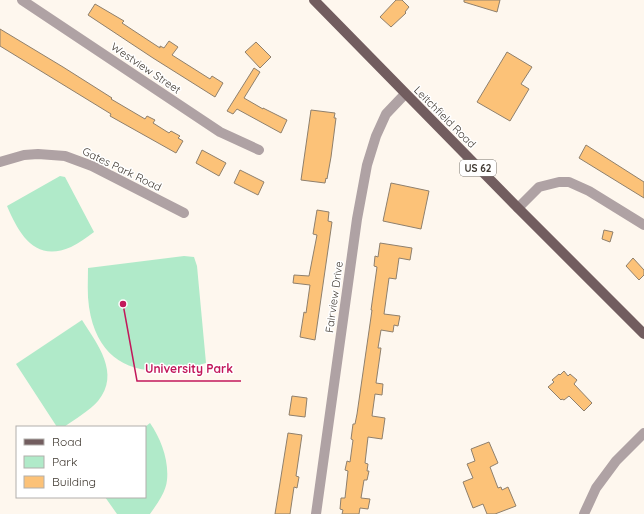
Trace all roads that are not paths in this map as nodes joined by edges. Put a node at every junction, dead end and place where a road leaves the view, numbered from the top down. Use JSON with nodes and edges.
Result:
{"nodes":[{"id":1,"x":22,"y":0,"type":"edge"},
{"id":2,"x":314,"y":0,"type":"edge"},
{"id":3,"x":406,"y":94,"type":"junction"},
{"id":4,"x":259,"y":150,"type":"dead end"},
{"id":5,"x":0,"y":162,"type":"edge"},
{"id":6,"x":518,"y":208,"type":"junction"},
{"id":7,"x":184,"y":212,"type":"dead end"},
{"id":8,"x":644,"y":226,"type":"edge"},
{"id":9,"x":644,"y":334,"type":"edge"},
{"id":10,"x":644,"y":433,"type":"edge"},
{"id":11,"x":316,"y":514,"type":"edge"},
{"id":12,"x":584,"y":514,"type":"edge"}],
"edges":[{"from":1,"to":4,"type":"street","name":"Westview Street"},
{"from":2,"to":3,"type":"main road","name":"Leitchfield Road","number":"US 62"},
{"from":3,"to":6,"type":"main road","name":"Leitchfield Road","number":"US 62"},
{"from":3,"to":11,"type":"street","name":"Fairview Drive"},
{"from":5,"to":7,"type":"street","name":"Gates Park Road"},
{"from":6,"to":8,"type":"street"},
{"from":6,"to":9,"type":"main road","name":"Leitchfield Road","number":"US 62"},
{"from":10,"to":12,"type":"street"}]}
